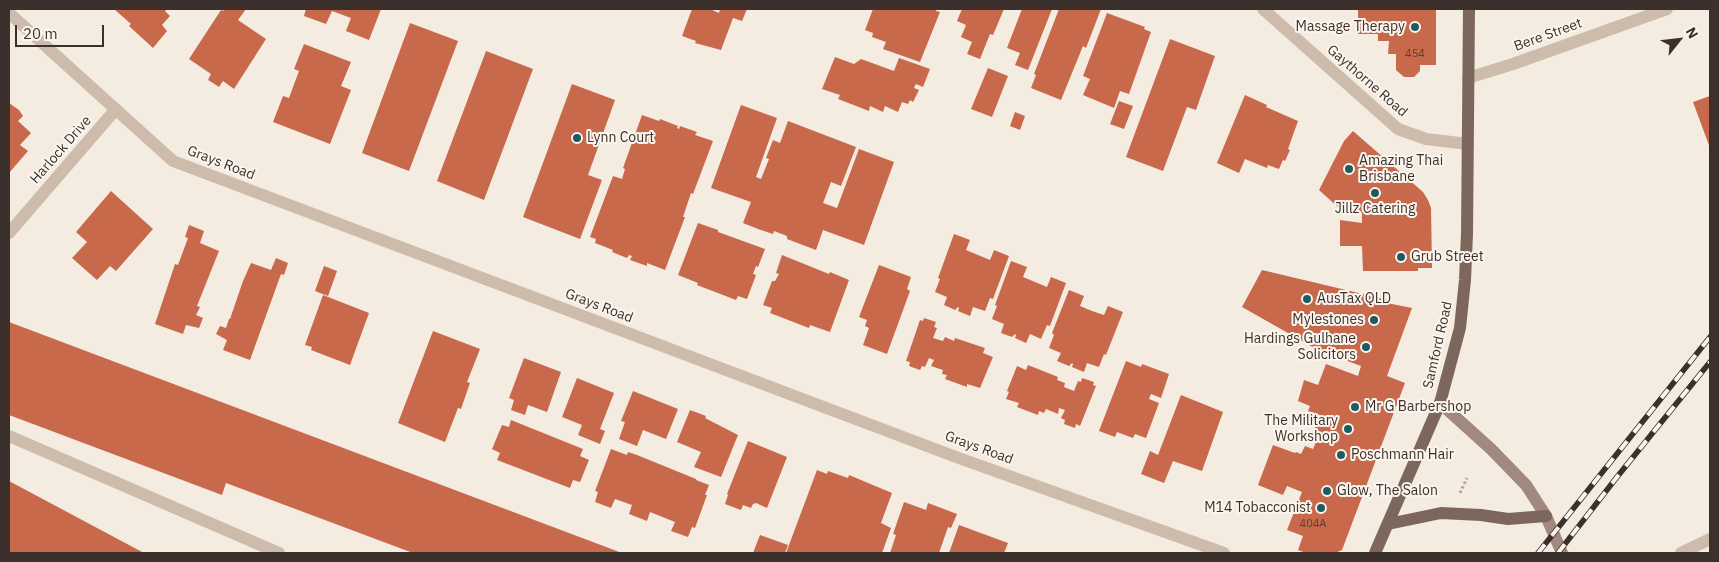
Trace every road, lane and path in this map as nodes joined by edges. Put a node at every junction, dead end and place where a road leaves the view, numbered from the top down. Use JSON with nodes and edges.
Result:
{"nodes":[{"id":1,"x":1263,"y":9,"type":"edge"},
{"id":2,"x":1468,"y":9,"type":"edge"},
{"id":3,"x":1667,"y":9,"type":"edge"},
{"id":4,"x":9,"y":13,"type":"edge"},
{"id":5,"x":1468,"y":78,"type":"junction"},
{"id":6,"x":116,"y":109,"type":"junction"},
{"id":7,"x":1468,"y":144,"type":"junction"},
{"id":8,"x":9,"y":232,"type":"edge"},
{"id":9,"x":1440,"y":403,"type":"junction"},
{"id":10,"x":9,"y":436,"type":"edge"},
{"id":11,"x":1467,"y":478,"type":"dead end"},
{"id":12,"x":1458,"y":498,"type":"dead end"},
{"id":13,"x":1546,"y":516,"type":"junction"},
{"id":14,"x":1388,"y":524,"type":"junction"},
{"id":15,"x":1710,"y":539,"type":"edge"},
{"id":16,"x":279,"y":553,"type":"edge"},
{"id":17,"x":1224,"y":553,"type":"edge"},
{"id":18,"x":1375,"y":553,"type":"edge"},
{"id":19,"x":1562,"y":553,"type":"edge"},
{"id":20,"x":1681,"y":553,"type":"edge"}],
"edges":[{"from":1,"to":7,"type":"street","name":"Gaythorne Road"},
{"from":2,"to":5,"type":"main road","name":"Samford Road"},
{"from":3,"to":5,"type":"street","name":"Bere Street"},
{"from":4,"to":6,"type":"street","name":"Grays Road"},
{"from":5,"to":7,"type":"main road","name":"Samford Road"},
{"from":6,"to":8,"type":"street","name":"Harlock Drive"},
{"from":6,"to":17,"type":"street","name":"Grays Road"},
{"from":7,"to":9,"type":"main road","name":"Samford Road"},
{"from":9,"to":13,"type":"main road"},
{"from":9,"to":14,"type":"main road","name":"Samford Road"},
{"from":10,"to":16,"type":"street"},
{"from":11,"to":12,"type":"path"},
{"from":13,"to":14,"type":"main road"},
{"from":13,"to":19,"type":"main road"},
{"from":14,"to":18,"type":"main road","name":"Samford Road"},
{"from":15,"to":20,"type":"street"}]}
